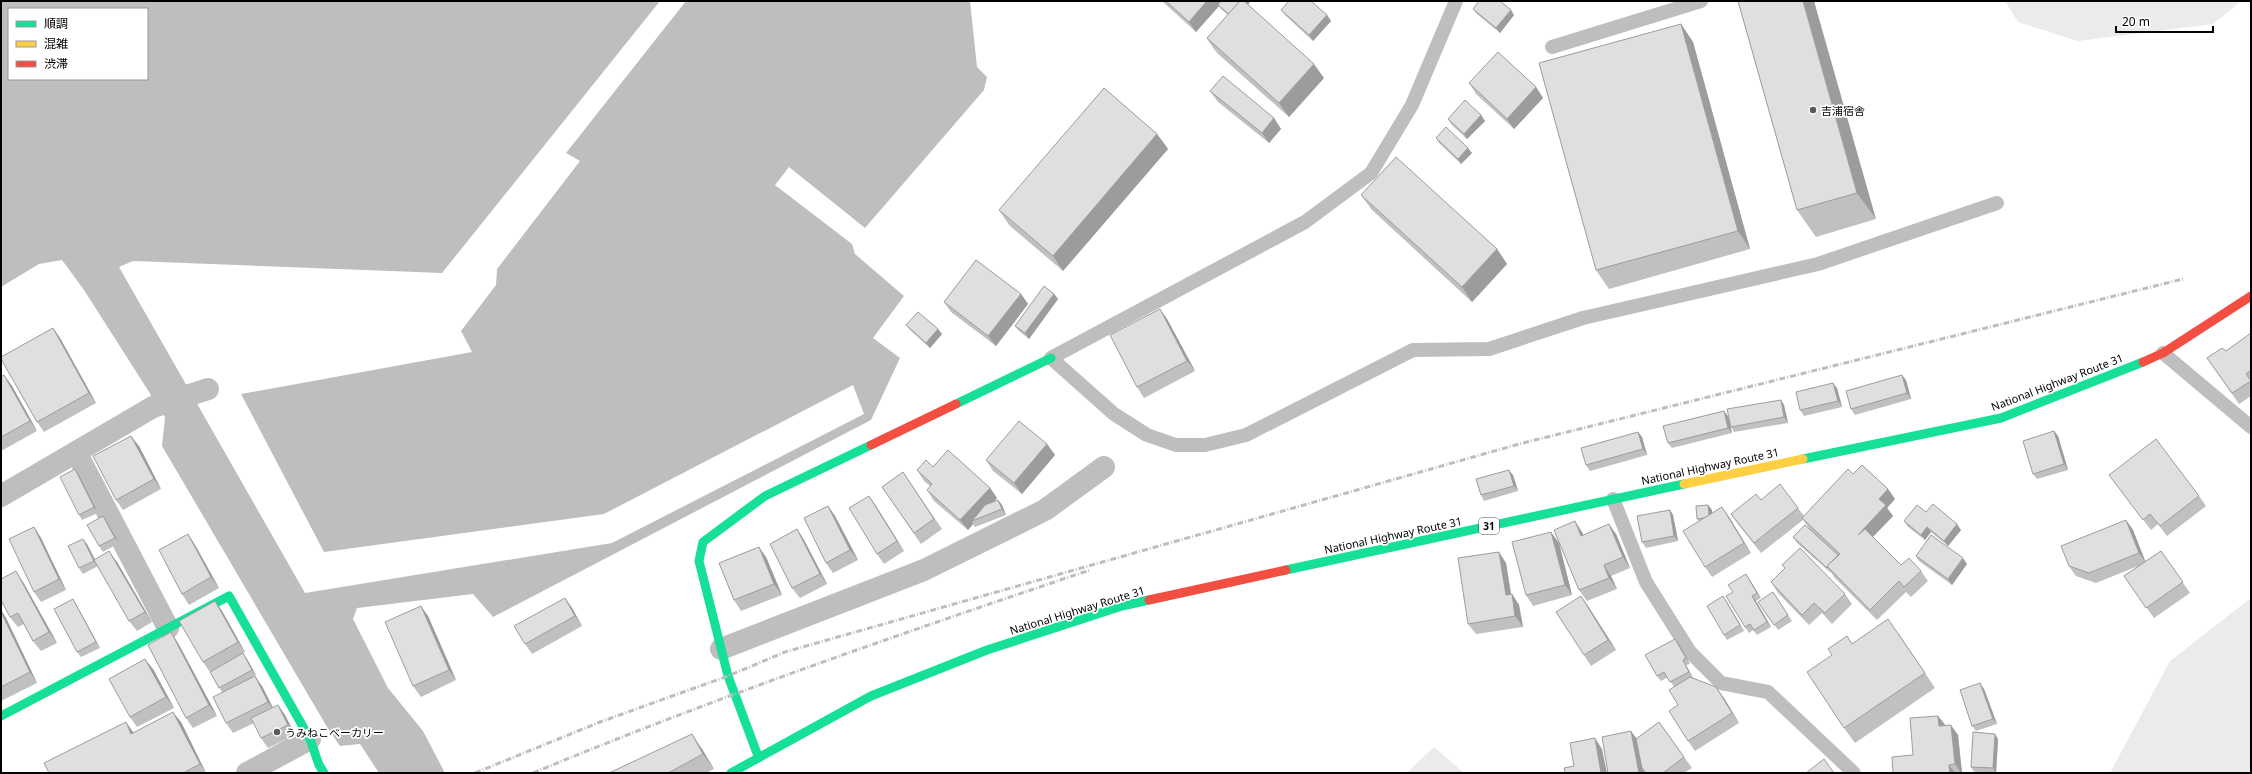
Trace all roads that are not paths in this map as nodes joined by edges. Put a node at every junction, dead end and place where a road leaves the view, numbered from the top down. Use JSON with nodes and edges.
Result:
{"nodes":[{"id":1,"x":1456,"y":1,"type":"edge"},
{"id":2,"x":1701,"y":1,"type":"edge"},
{"id":3,"x":1552,"y":47,"type":"dead end"},
{"id":4,"x":1997,"y":203,"type":"dead end"},
{"id":5,"x":2251,"y":296,"type":"edge"},
{"id":6,"x":2163,"y":352,"type":"junction"},
{"id":7,"x":1051,"y":358,"type":"junction"},
{"id":8,"x":202,"y":391,"type":"dead end"},
{"id":9,"x":2251,"y":427,"type":"edge"},
{"id":10,"x":76,"y":452,"type":"junction"},
{"id":11,"x":1104,"y":467,"type":"dead end"},
{"id":12,"x":1,"y":496,"type":"edge"},
{"id":13,"x":1613,"y":499,"type":"junction"},
{"id":14,"x":168,"y":628,"type":"junction"},
{"id":15,"x":722,"y":648,"type":"junction"},
{"id":16,"x":1,"y":716,"type":"edge"},
{"id":17,"x":310,"y":739,"type":"junction"},
{"id":18,"x":758,"y":756,"type":"junction"},
{"id":19,"x":247,"y":773,"type":"edge"},
{"id":20,"x":324,"y":773,"type":"edge"},
{"id":21,"x":731,"y":773,"type":"edge"},
{"id":22,"x":1854,"y":773,"type":"edge"}],
"edges":[{"from":1,"to":7,"type":"lane"},
{"from":2,"to":3,"type":"lane"},
{"from":4,"to":7,"type":"lane"},
{"from":5,"to":6,"type":"main road","name":"National Highway Route 31","number":"31"},
{"from":6,"to":9,"type":"lane"},
{"from":6,"to":13,"type":"main road","name":"National Highway Route 31","number":"31"},
{"from":7,"to":15,"type":"main road"},
{"from":8,"to":10,"type":"street"},
{"from":10,"to":12,"type":"street"},
{"from":10,"to":14,"type":"street"},
{"from":11,"to":15,"type":"street"},
{"from":13,"to":18,"type":"main road","name":"National Highway Route 31","number":"31"},
{"from":13,"to":22,"type":"lane"},
{"from":14,"to":16,"type":"main road"},
{"from":14,"to":17,"type":"main road"},
{"from":15,"to":18,"type":"main road"},
{"from":17,"to":19,"type":"street"},
{"from":17,"to":20,"type":"main road"},
{"from":18,"to":21,"type":"main road","name":"National Highway Route 31","number":"31"}]}
